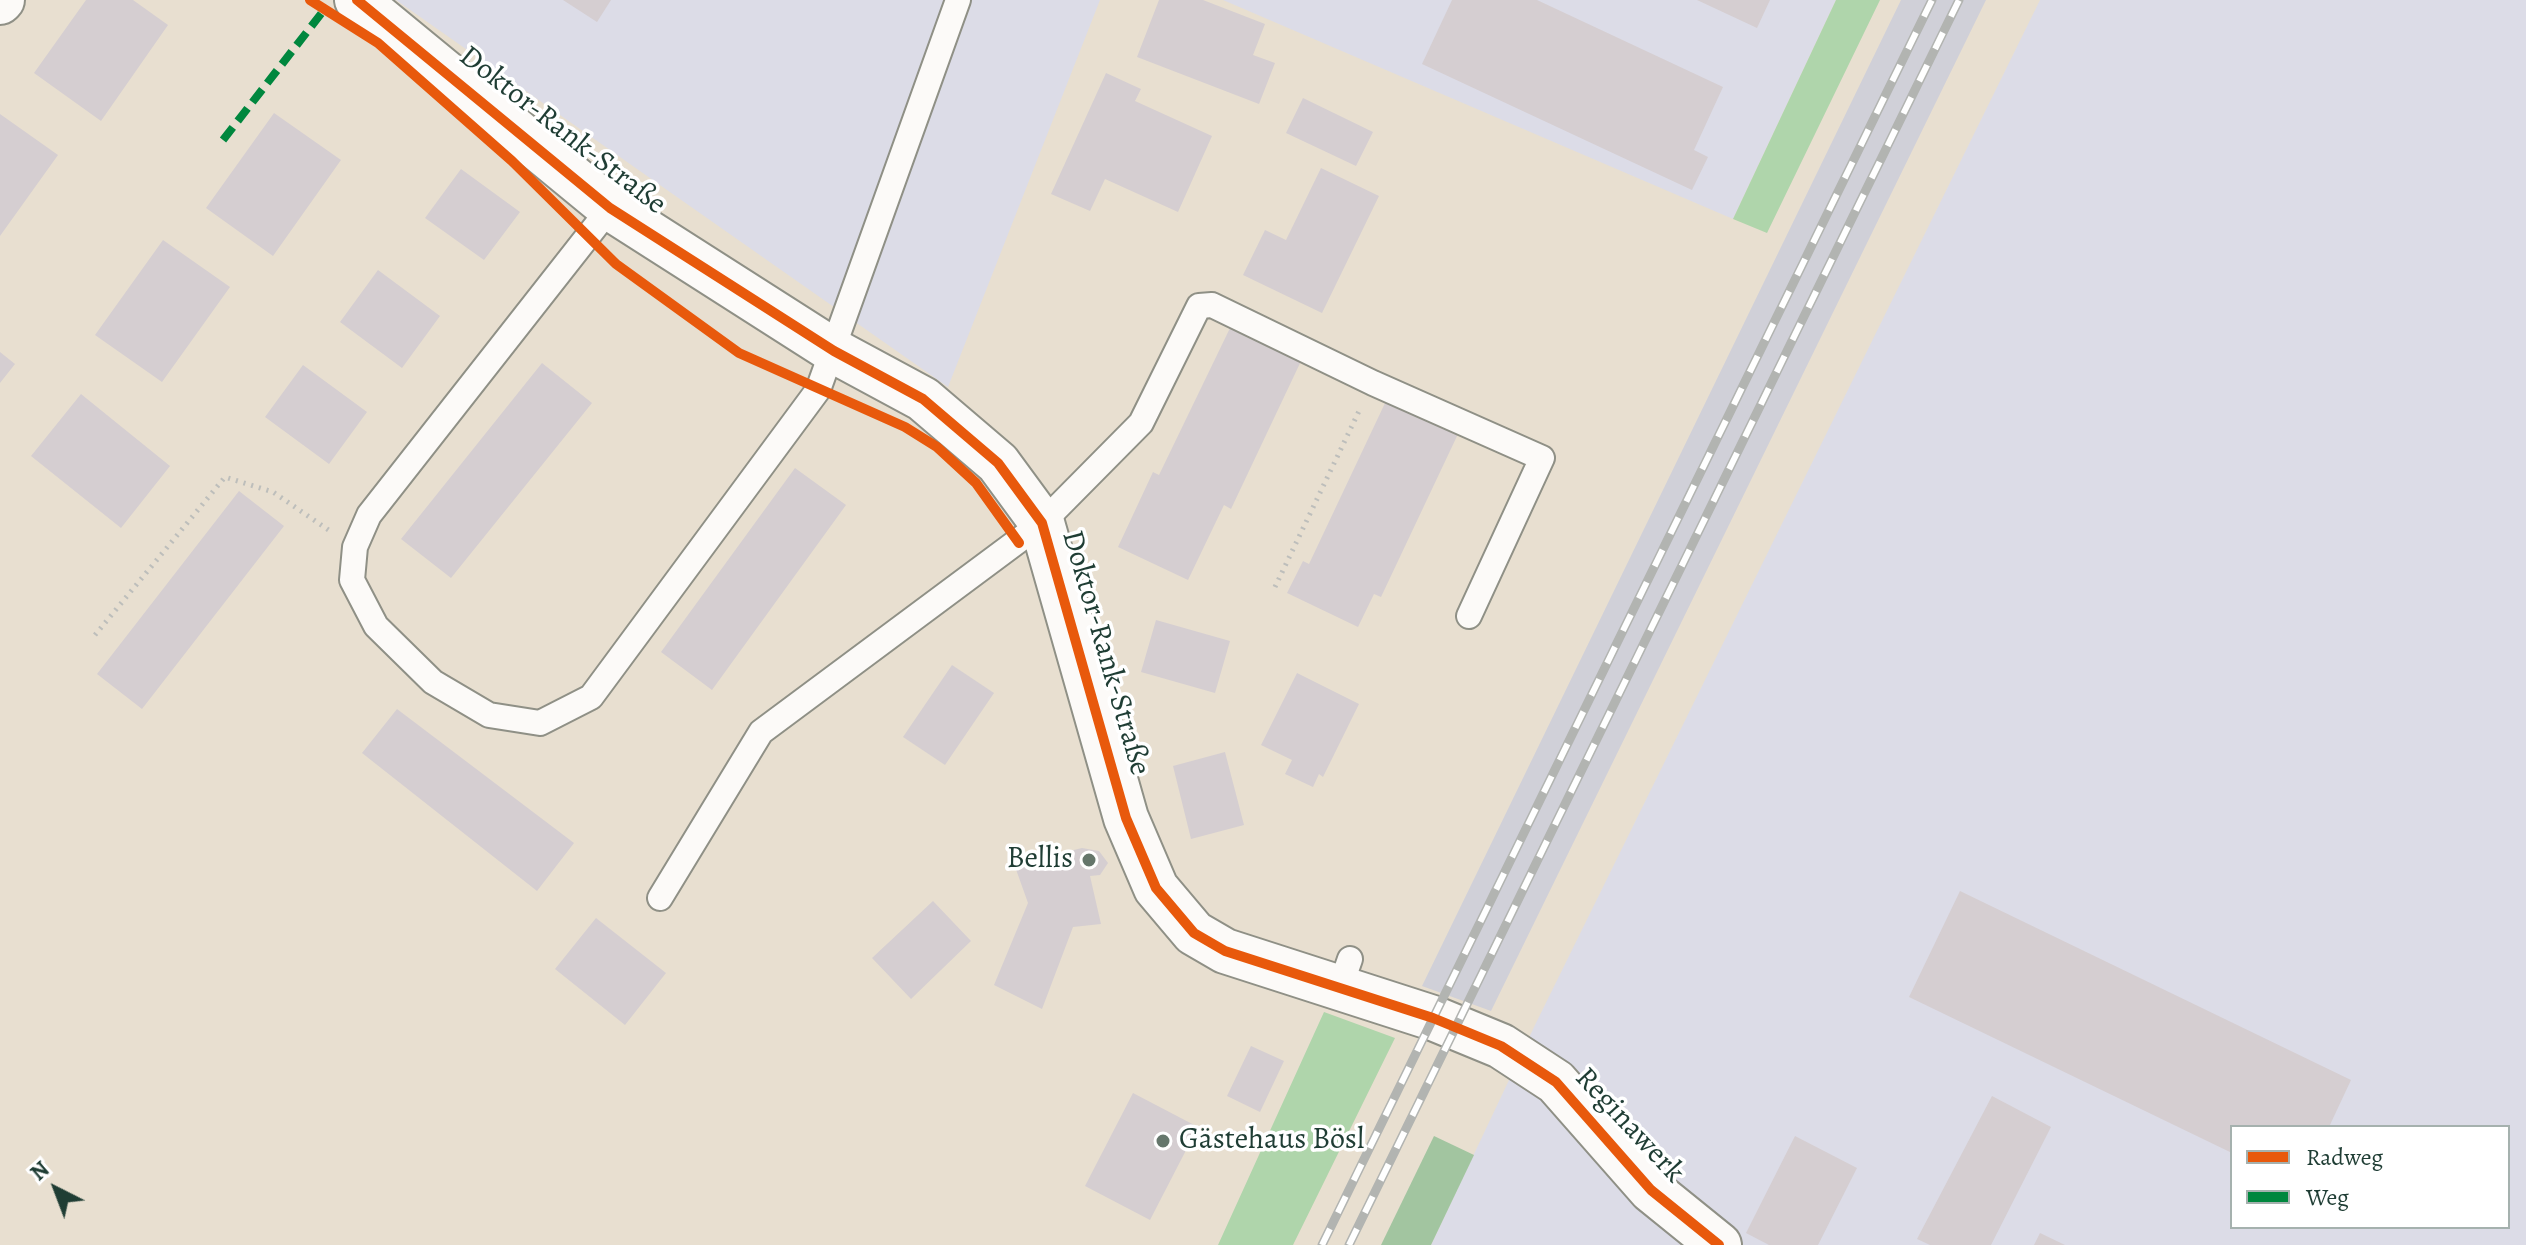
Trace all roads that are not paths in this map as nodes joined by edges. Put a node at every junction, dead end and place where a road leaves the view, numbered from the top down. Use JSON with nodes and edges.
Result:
{"nodes":[{"id":1,"x":357,"y":0,"type":"edge"},
{"id":2,"x":958,"y":0,"type":"edge"},
{"id":3,"x":610,"y":208,"type":"junction"},
{"id":4,"x":834,"y":351,"type":"junction"},
{"id":5,"x":1042,"y":523,"type":"junction"},
{"id":6,"x":1469,"y":616,"type":"dead end"},
{"id":7,"x":660,"y":898,"type":"dead end"},
{"id":8,"x":1456,"y":1027,"type":"joint"},
{"id":9,"x":1719,"y":1245,"type":"edge"}],
"edges":[{"from":1,"to":3,"type":"street","name":"Doktor-Rank-Straße"},
{"from":2,"to":4,"type":"lane"},
{"from":3,"to":4,"type":"street","name":"Doktor-Rank-Straße"},
{"from":3,"to":4,"type":"lane"},
{"from":4,"to":5,"type":"street","name":"Doktor-Rank-Straße"},
{"from":5,"to":6,"type":"lane"},
{"from":5,"to":7,"type":"lane"},
{"from":5,"to":8,"type":"street","name":"Doktor-Rank-Straße"},
{"from":8,"to":9,"type":"street","name":"Reginawerk"}]}
